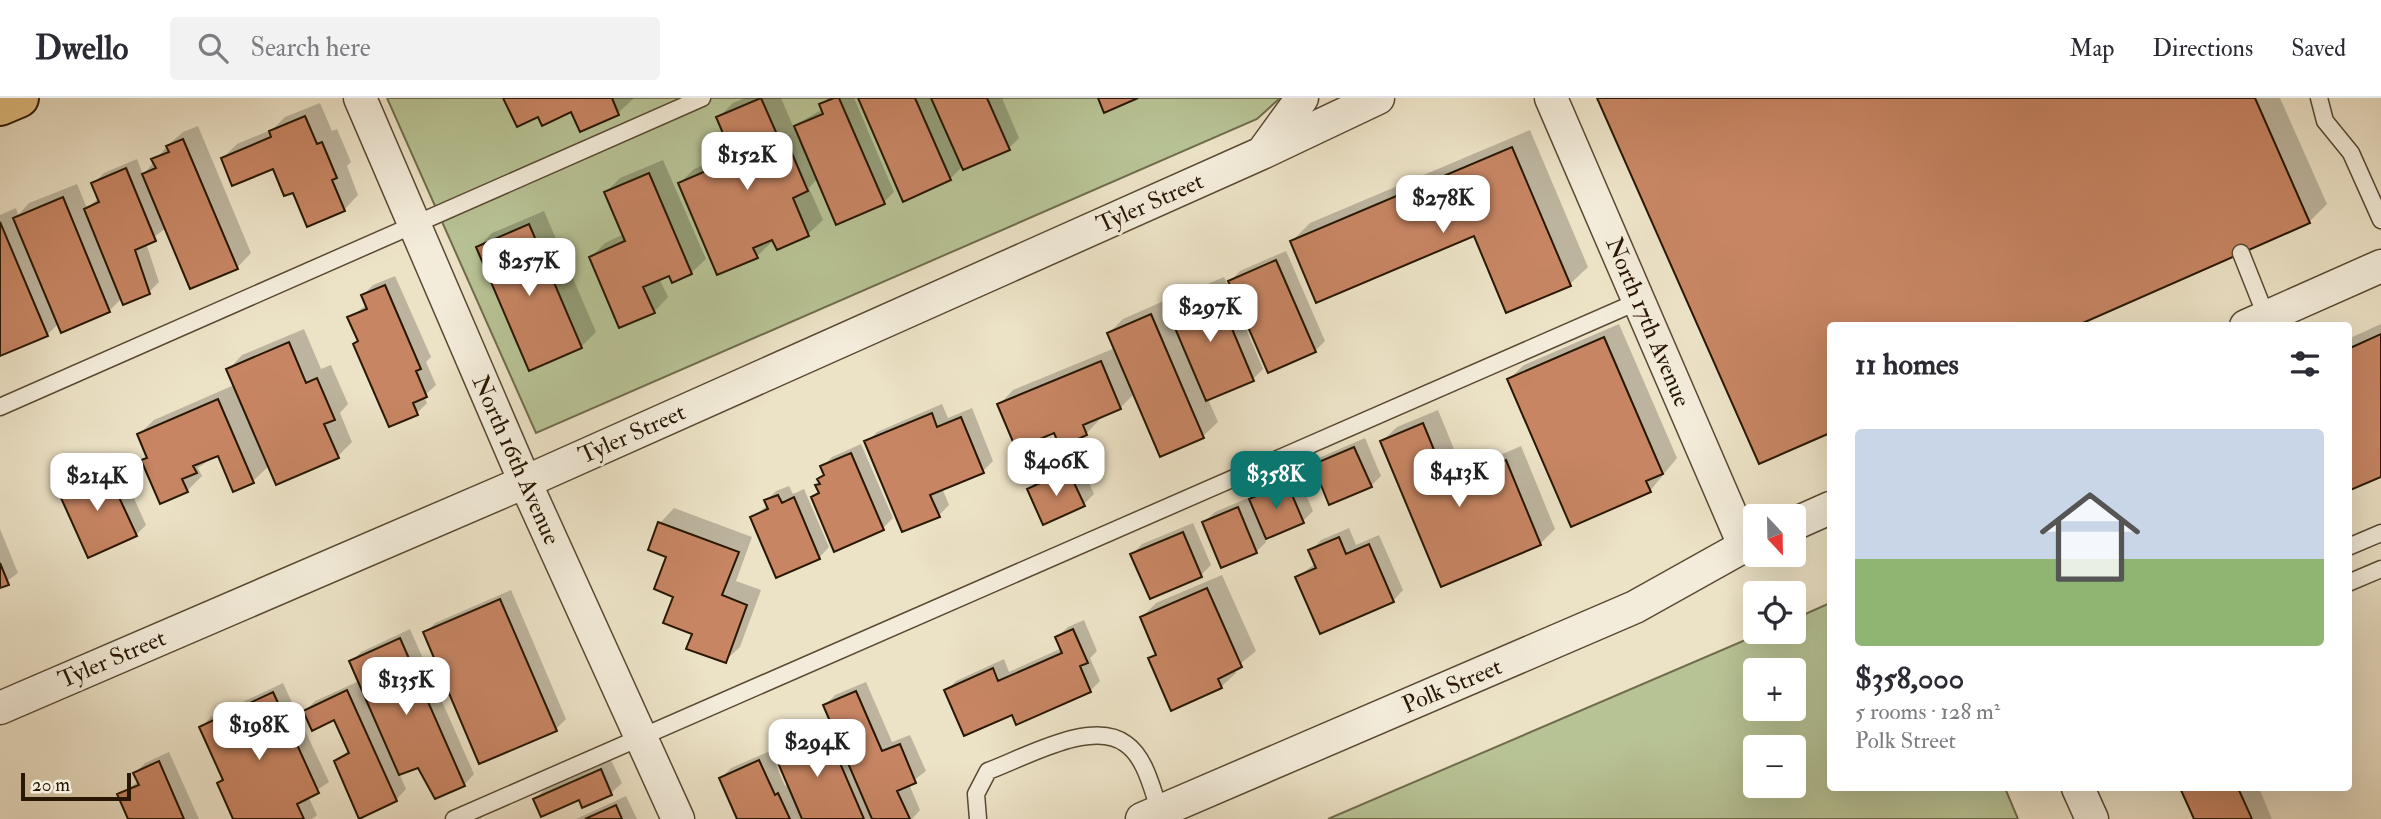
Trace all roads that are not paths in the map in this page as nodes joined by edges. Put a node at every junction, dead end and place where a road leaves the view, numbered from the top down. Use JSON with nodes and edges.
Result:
{"nodes":[{"id":1,"x":19,"y":98,"type":"edge"},
{"id":2,"x":360,"y":98,"type":"edge"},
{"id":3,"x":702,"y":98,"type":"edge"},
{"id":4,"x":1302,"y":98,"type":"edge"},
{"id":5,"x":1378,"y":98,"type":"edge"},
{"id":6,"x":1551,"y":98,"type":"edge"},
{"id":7,"x":2319,"y":98,"type":"edge"},
{"id":8,"x":0,"y":106,"type":"edge"},
{"id":9,"x":1262,"y":153,"type":"junction"},
{"id":10,"x":2381,"y":220,"type":"edge"},
{"id":11,"x":415,"y":225,"type":"junction"},
{"id":12,"x":2241,"y":253,"type":"dead end"},
{"id":13,"x":2381,"y":265,"type":"edge"},
{"id":14,"x":1639,"y":301,"type":"junction"},
{"id":15,"x":2256,"y":321,"type":"edge"},
{"id":16,"x":0,"y":407,"type":"edge"},
{"id":17,"x":525,"y":482,"type":"junction"},
{"id":18,"x":1827,"y":509,"type":"edge"},
{"id":19,"x":1806,"y":519,"type":"edge"},
{"id":20,"x":1743,"y":528,"type":"edge"},
{"id":21,"x":2381,"y":533,"type":"edge"},
{"id":22,"x":2352,"y":545,"type":"edge"},
{"id":23,"x":1743,"y":547,"type":"edge"},
{"id":24,"x":2381,"y":569,"type":"edge"},
{"id":25,"x":2352,"y":581,"type":"edge"},
{"id":26,"x":0,"y":708,"type":"edge"},
{"id":27,"x":640,"y":737,"type":"junction"},
{"id":28,"x":2079,"y":791,"type":"edge"},
{"id":29,"x":1151,"y":815,"type":"edge"},
{"id":30,"x":454,"y":819,"type":"edge"},
{"id":31,"x":678,"y":819,"type":"edge"},
{"id":32,"x":978,"y":819,"type":"edge"},
{"id":33,"x":2092,"y":819,"type":"edge"}],
"edges":[{"from":1,"to":8,"type":"main road"},
{"from":2,"to":11,"type":"street","name":"North 16th Avenue"},
{"from":3,"to":11,"type":"lane"},
{"from":4,"to":9,"type":"street","name":"Tyler Street"},
{"from":5,"to":9,"type":"street","name":"Tyler Street"},
{"from":6,"to":14,"type":"street","name":"North 17th Avenue"},
{"from":7,"to":10,"type":"lane"},
{"from":9,"to":17,"type":"street","name":"Tyler Street"},
{"from":11,"to":16,"type":"lane"},
{"from":11,"to":17,"type":"street","name":"North 16th Avenue"},
{"from":12,"to":15,"type":"lane"},
{"from":13,"to":15,"type":"street"},
{"from":14,"to":20,"type":"street","name":"North 17th Avenue"},
{"from":14,"to":27,"type":"lane"},
{"from":17,"to":26,"type":"street","name":"Tyler Street"},
{"from":17,"to":27,"type":"street","name":"North 16th Avenue"},
{"from":18,"to":19,"type":"street"},
{"from":21,"to":22,"type":"lane"},
{"from":23,"to":29,"type":"street","name":"Polk Street"},
{"from":24,"to":25,"type":"lane"},
{"from":27,"to":30,"type":"lane"},
{"from":27,"to":31,"type":"street","name":"North 16th Avenue"},
{"from":28,"to":33,"type":"street"},
{"from":29,"to":32,"type":"lane"}]}
